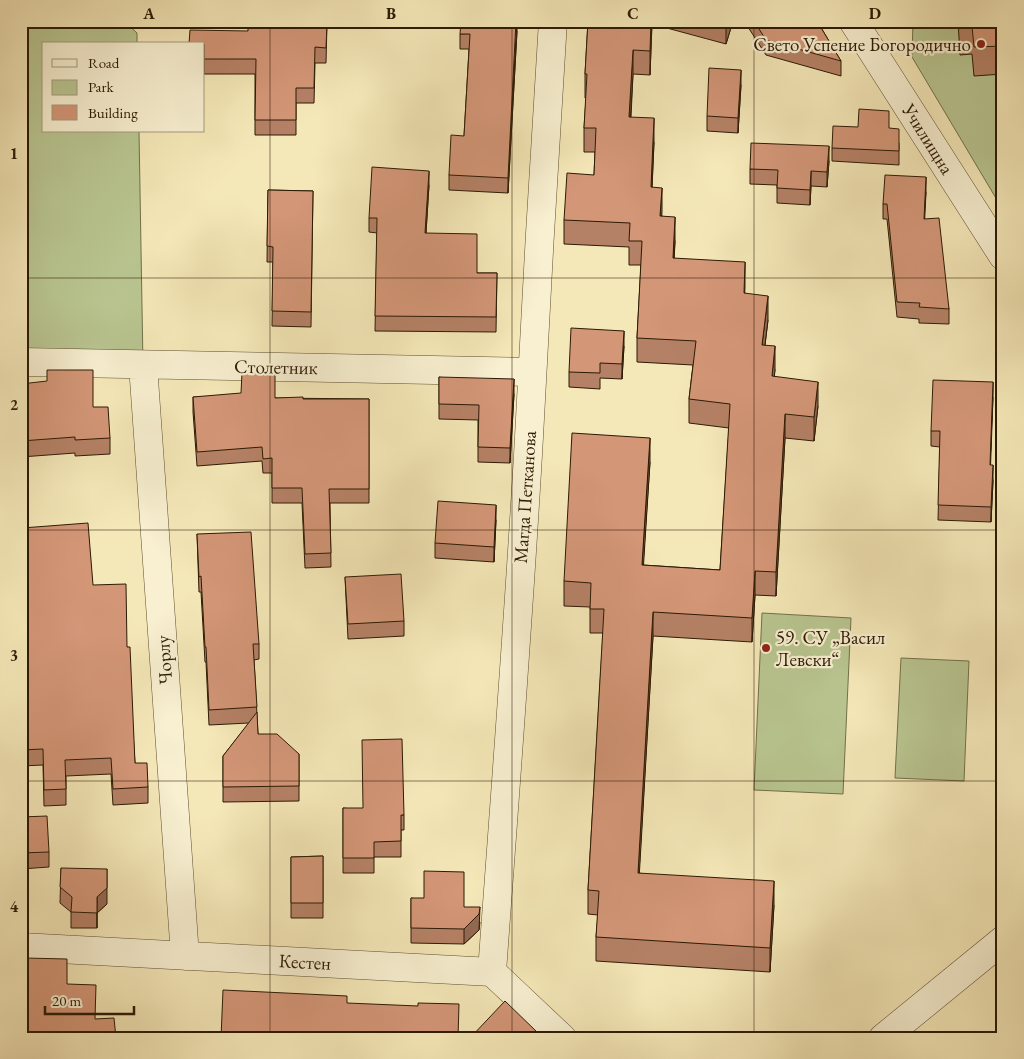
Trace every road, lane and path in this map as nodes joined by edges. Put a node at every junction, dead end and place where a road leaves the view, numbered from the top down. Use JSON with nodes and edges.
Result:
{"nodes":[{"id":1,"x":553,"y":21,"type":"edge"},
{"id":2,"x":853,"y":21,"type":"edge"},
{"id":3,"x":1003,"y":256,"type":"edge"},
{"id":4,"x":21,"y":362,"type":"edge"},
{"id":5,"x":143,"y":365,"type":"junction"},
{"id":6,"x":532,"y":372,"type":"junction"},
{"id":7,"x":1003,"y":940,"type":"edge"},
{"id":8,"x":21,"y":947,"type":"edge"},
{"id":9,"x":185,"y":956,"type":"junction"},
{"id":10,"x":492,"y":972,"type":"junction"},
{"id":11,"x":562,"y":1038,"type":"edge"},
{"id":12,"x":883,"y":1038,"type":"edge"}],
"edges":[{"from":1,"to":6,"type":"street","name":"Магда Петканова"},
{"from":2,"to":3,"type":"street","name":"Училищна"},
{"from":4,"to":5,"type":"street","name":"Столетник"},
{"from":5,"to":6,"type":"street","name":"Столетник"},
{"from":5,"to":9,"type":"street","name":"Чорлу"},
{"from":6,"to":10,"type":"street","name":"Магда Петканова"},
{"from":7,"to":12,"type":"street"},
{"from":8,"to":9,"type":"street","name":"Кестен"},
{"from":9,"to":10,"type":"street","name":"Кестен"},
{"from":10,"to":11,"type":"street"}]}
